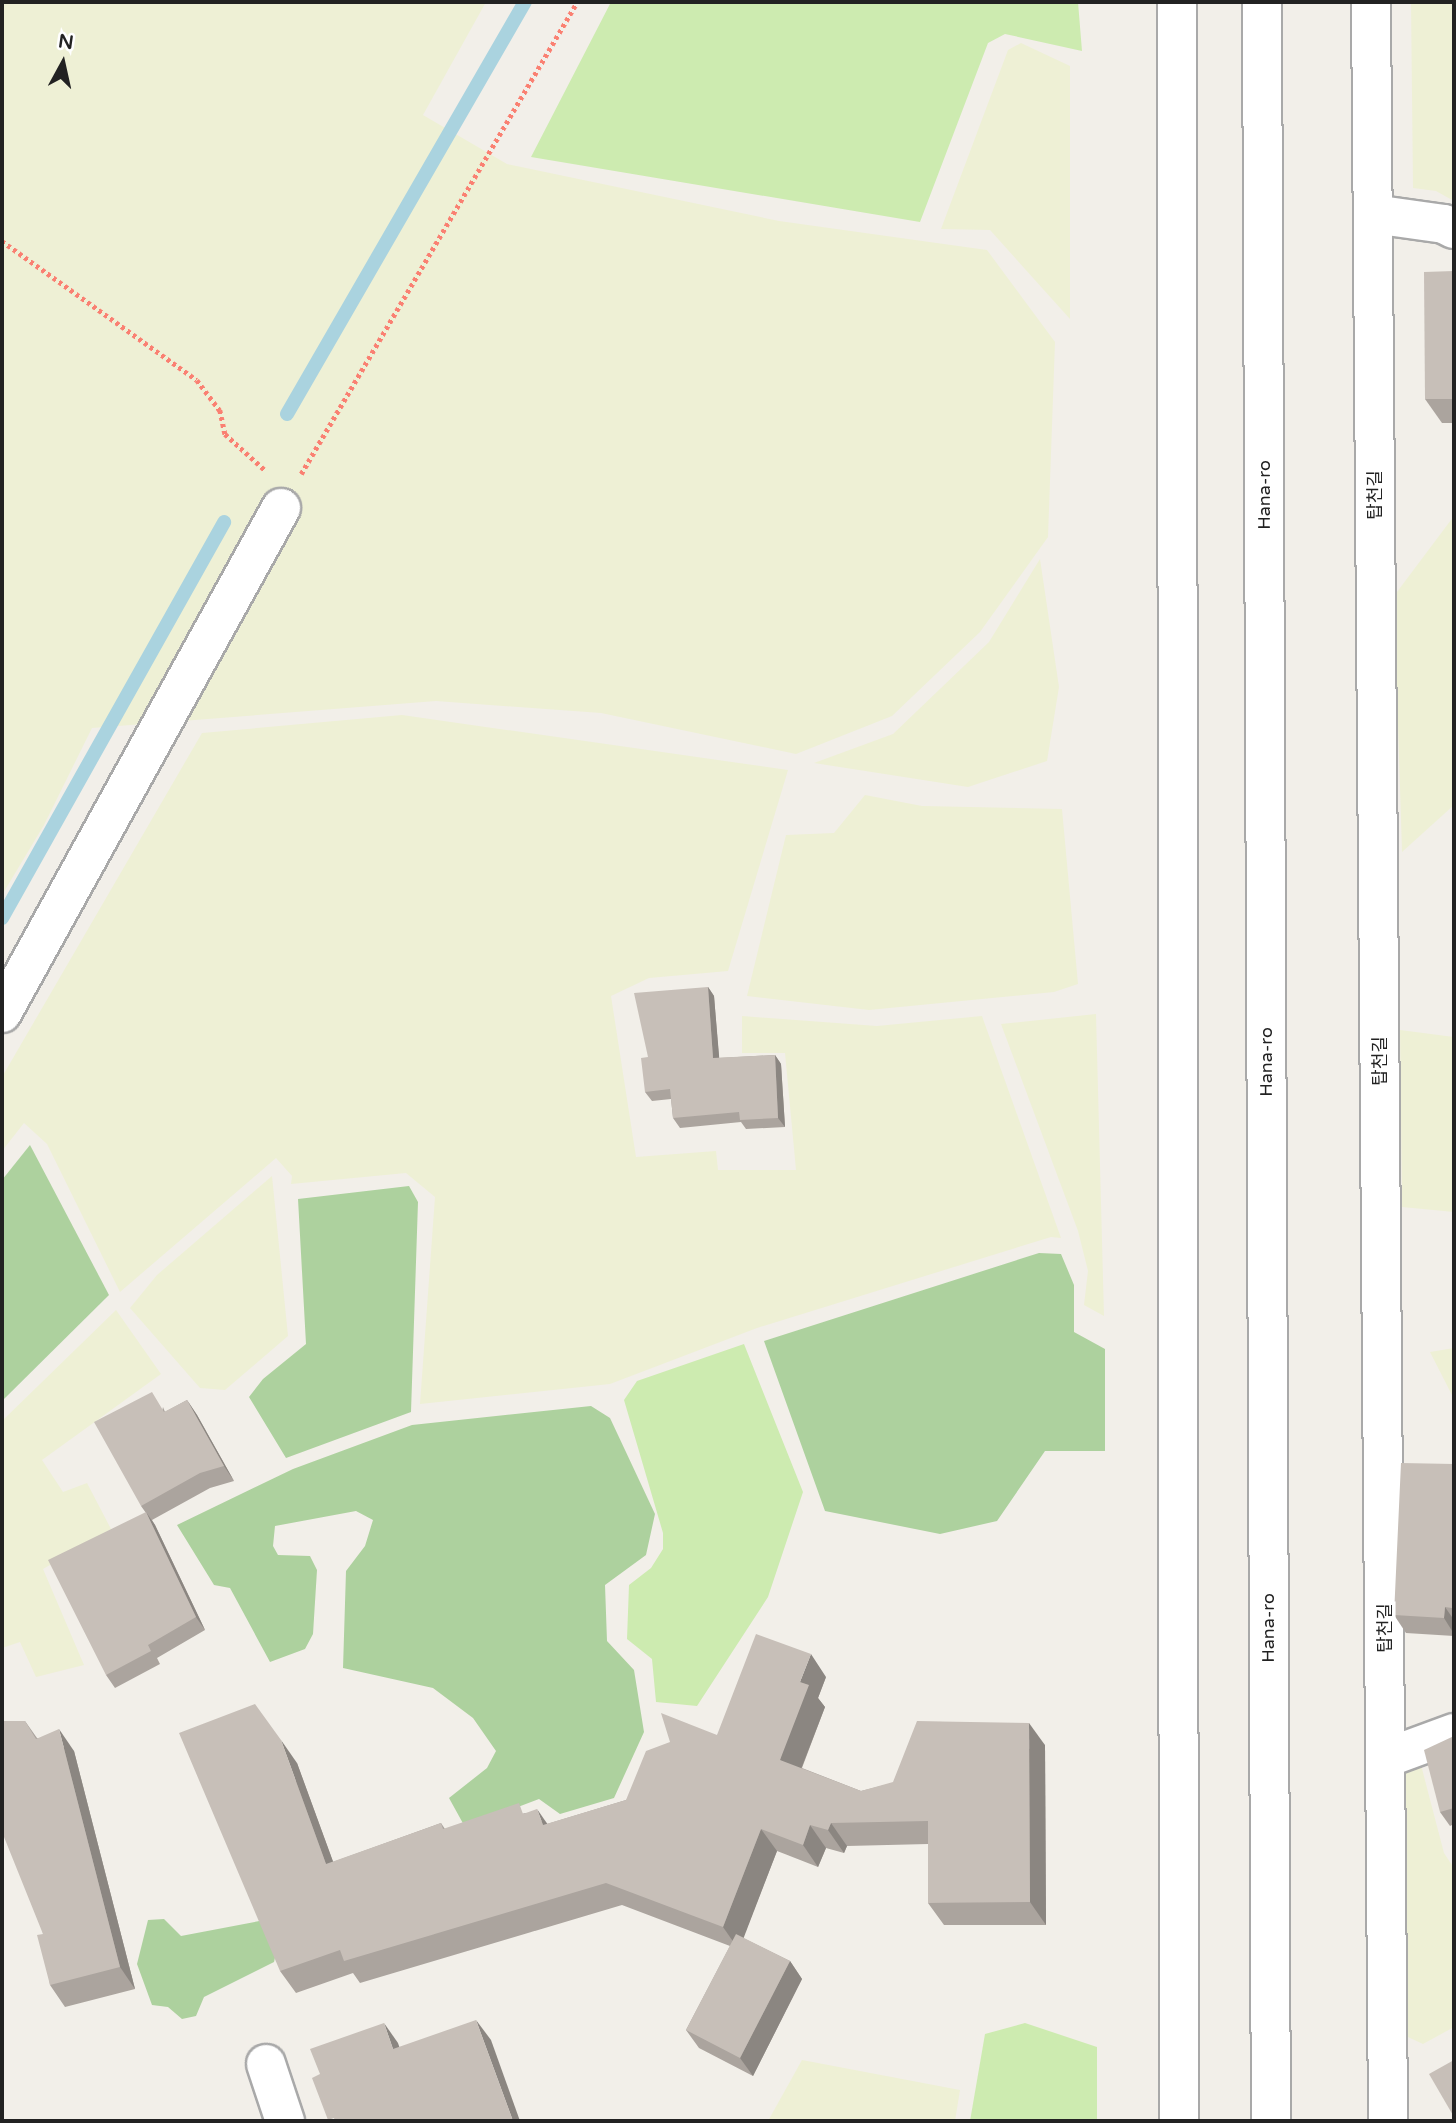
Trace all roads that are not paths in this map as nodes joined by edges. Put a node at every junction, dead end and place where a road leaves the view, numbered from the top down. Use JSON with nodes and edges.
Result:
{"nodes":[{"id":1,"x":1177,"y":2,"type":"edge"},
{"id":2,"x":1262,"y":2,"type":"edge"},
{"id":3,"x":1371,"y":2,"type":"edge"},
{"id":4,"x":1373,"y":214,"type":"junction"},
{"id":5,"x":1454,"y":229,"type":"edge"},
{"id":6,"x":286,"y":500,"type":"road end"},
{"id":7,"x":2,"y":1013,"type":"edge"},
{"id":8,"x":1454,"y":1733,"type":"edge"},
{"id":9,"x":1386,"y":1758,"type":"junction"},
{"id":10,"x":266,"y":2064,"type":"dead end"},
{"id":11,"x":285,"y":2121,"type":"edge"},
{"id":12,"x":1179,"y":2121,"type":"edge"},
{"id":13,"x":1270,"y":2121,"type":"edge"},
{"id":14,"x":1388,"y":2121,"type":"edge"}],
"edges":[{"from":1,"to":12,"type":"street"},
{"from":2,"to":13,"type":"street","name":"Hana-ro"},
{"from":3,"to":4,"type":"street","name":"탑천길"},
{"from":4,"to":5,"type":"street"},
{"from":4,"to":9,"type":"street","name":"탑천길"},
{"from":6,"to":7,"type":"street"},
{"from":8,"to":9,"type":"street"},
{"from":9,"to":14,"type":"street","name":"탑천길"},
{"from":10,"to":11,"type":"street"}]}
